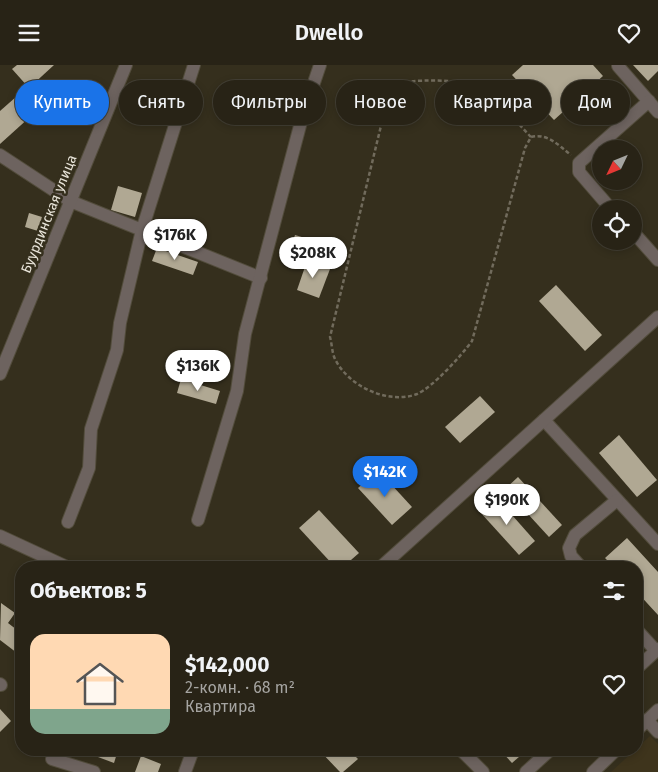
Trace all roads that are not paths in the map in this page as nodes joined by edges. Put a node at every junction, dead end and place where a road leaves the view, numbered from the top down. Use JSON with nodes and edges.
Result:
{"nodes":[{"id":1,"x":126,"y":65,"type":"edge"},
{"id":2,"x":194,"y":65,"type":"edge"},
{"id":3,"x":320,"y":65,"type":"edge"},
{"id":4,"x":618,"y":66,"type":"edge"},
{"id":5,"x":648,"y":101,"type":"junction"},
{"id":6,"x":658,"y":112,"type":"edge"},
{"id":7,"x":0,"y":155,"type":"edge"},
{"id":8,"x":603,"y":200,"type":"edge"},
{"id":9,"x":70,"y":201,"type":"junction"},
{"id":10,"x":142,"y":230,"type":"junction"},
{"id":11,"x":642,"y":242,"type":"edge"},
{"id":12,"x":658,"y":260,"type":"edge"},
{"id":13,"x":261,"y":278,"type":"junction"},
{"id":14,"x":658,"y":317,"type":"edge"},
{"id":15,"x":0,"y":374,"type":"edge"},
{"id":16,"x":544,"y":420,"type":"junction"},
{"id":17,"x":617,"y":500,"type":"junction"},
{"id":18,"x":198,"y":520,"type":"dead end"},
{"id":19,"x":68,"y":522,"type":"dead end"},
{"id":20,"x":0,"y":535,"type":"edge"},
{"id":21,"x":658,"y":544,"type":"edge"},
{"id":22,"x":54,"y":561,"type":"edge"},
{"id":23,"x":388,"y":561,"type":"edge"},
{"id":24,"x":576,"y":561,"type":"edge"},
{"id":25,"x":643,"y":636,"type":"edge"},
{"id":26,"x":657,"y":650,"type":"edge"},
{"id":27,"x":643,"y":663,"type":"edge"},
{"id":28,"x":658,"y":710,"type":"edge"},
{"id":29,"x":647,"y":721,"type":"junction"},
{"id":30,"x":643,"y":725,"type":"edge"},
{"id":31,"x":658,"y":732,"type":"edge"},
{"id":32,"x":191,"y":756,"type":"edge"},
{"id":33,"x":467,"y":756,"type":"edge"},
{"id":34,"x":543,"y":756,"type":"edge"},
{"id":35,"x":610,"y":756,"type":"edge"},
{"id":36,"x":52,"y":759,"type":"dead end"},
{"id":37,"x":94,"y":772,"type":"edge"},
{"id":38,"x":186,"y":772,"type":"edge"},
{"id":39,"x":483,"y":772,"type":"edge"},
{"id":40,"x":526,"y":772,"type":"edge"},
{"id":41,"x":593,"y":772,"type":"edge"}],
"edges":[{"from":1,"to":9,"type":"street","name":"Буурдинская улица"},
{"from":2,"to":10,"type":"street"},
{"from":3,"to":13,"type":"street"},
{"from":4,"to":5,"type":"street"},
{"from":5,"to":6,"type":"street"},
{"from":5,"to":8,"type":"street"},
{"from":7,"to":9,"type":"street"},
{"from":9,"to":10,"type":"street"},
{"from":9,"to":15,"type":"street","name":"Буурдинская улица"},
{"from":10,"to":13,"type":"street"},
{"from":10,"to":19,"type":"street"},
{"from":11,"to":12,"type":"street"},
{"from":13,"to":18,"type":"street"},
{"from":14,"to":16,"type":"street"},
{"from":16,"to":17,"type":"street"},
{"from":16,"to":23,"type":"street"},
{"from":17,"to":21,"type":"street"},
{"from":17,"to":24,"type":"street"},
{"from":20,"to":22,"type":"street"},
{"from":25,"to":26,"type":"street"},
{"from":26,"to":27,"type":"street"},
{"from":28,"to":29,"type":"street"},
{"from":29,"to":30,"type":"street"},
{"from":29,"to":31,"type":"street"},
{"from":32,"to":38,"type":"street"},
{"from":33,"to":39,"type":"street"},
{"from":34,"to":40,"type":"street"},
{"from":35,"to":41,"type":"street"},
{"from":36,"to":37,"type":"street"}]}
